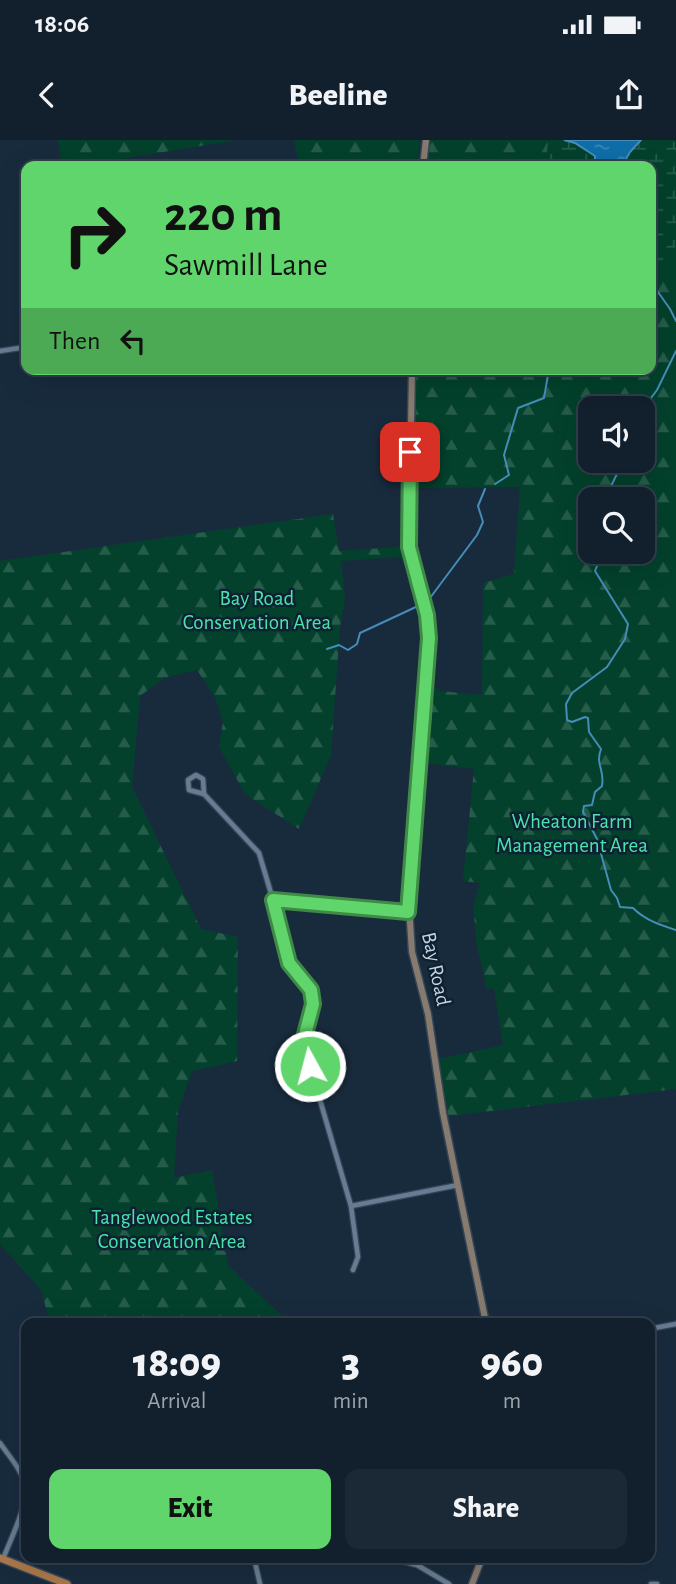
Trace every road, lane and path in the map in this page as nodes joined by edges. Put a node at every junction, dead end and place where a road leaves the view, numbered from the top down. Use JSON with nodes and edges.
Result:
{"nodes":[{"id":1,"x":426,"y":140,"type":"edge"},
{"id":2,"x":424,"y":161,"type":"edge"},
{"id":3,"x":21,"y":348,"type":"edge"},
{"id":4,"x":0,"y":351,"type":"edge"},
{"id":5,"x":412,"y":375,"type":"edge"},
{"id":6,"x":204,"y":794,"type":"junction"},
{"id":7,"x":273,"y":900,"type":"junction"},
{"id":8,"x":408,"y":912,"type":"junction"},
{"id":9,"x":458,"y":1185,"type":"junction"},
{"id":10,"x":351,"y":1206,"type":"junction"},
{"id":11,"x":353,"y":1270,"type":"dead end"},
{"id":12,"x":485,"y":1318,"type":"edge"},
{"id":13,"x":676,"y":1324,"type":"edge"},
{"id":14,"x":655,"y":1328,"type":"edge"},
{"id":15,"x":0,"y":1443,"type":"edge"},
{"id":16,"x":21,"y":1474,"type":"edge"},
{"id":17,"x":21,"y":1510,"type":"edge"},
{"id":18,"x":2,"y":1558,"type":"edge"},
{"id":19,"x":255,"y":1563,"type":"edge"},
{"id":20,"x":413,"y":1563,"type":"edge"},
{"id":21,"x":480,"y":1563,"type":"edge"},
{"id":22,"x":67,"y":1584,"type":"edge"},
{"id":23,"x":260,"y":1584,"type":"edge"},
{"id":24,"x":450,"y":1584,"type":"edge"},
{"id":25,"x":471,"y":1584,"type":"edge"},
{"id":26,"x":651,"y":1584,"type":"edge"},
{"id":27,"x":657,"y":1584,"type":"edge"}],
"edges":[{"from":1,"to":2,"type":"main road"},
{"from":3,"to":4,"type":"street"},
{"from":5,"to":8,"type":"main road","name":"Bay Road"},
{"from":6,"to":6,"type":"street"},
{"from":6,"to":7,"type":"street"},
{"from":7,"to":8,"type":"street"},
{"from":7,"to":10,"type":"street"},
{"from":8,"to":9,"type":"main road","name":"Bay Road"},
{"from":9,"to":10,"type":"street"},
{"from":9,"to":12,"type":"main road","name":"Bay Road"},
{"from":10,"to":11,"type":"street"},
{"from":13,"to":14,"type":"street"},
{"from":15,"to":16,"type":"street"},
{"from":17,"to":18,"type":"street"},
{"from":18,"to":22,"type":"main road"},
{"from":19,"to":23,"type":"street"},
{"from":20,"to":24,"type":"street"},
{"from":21,"to":25,"type":"main road"},
{"from":26,"to":27,"type":"street"}]}
